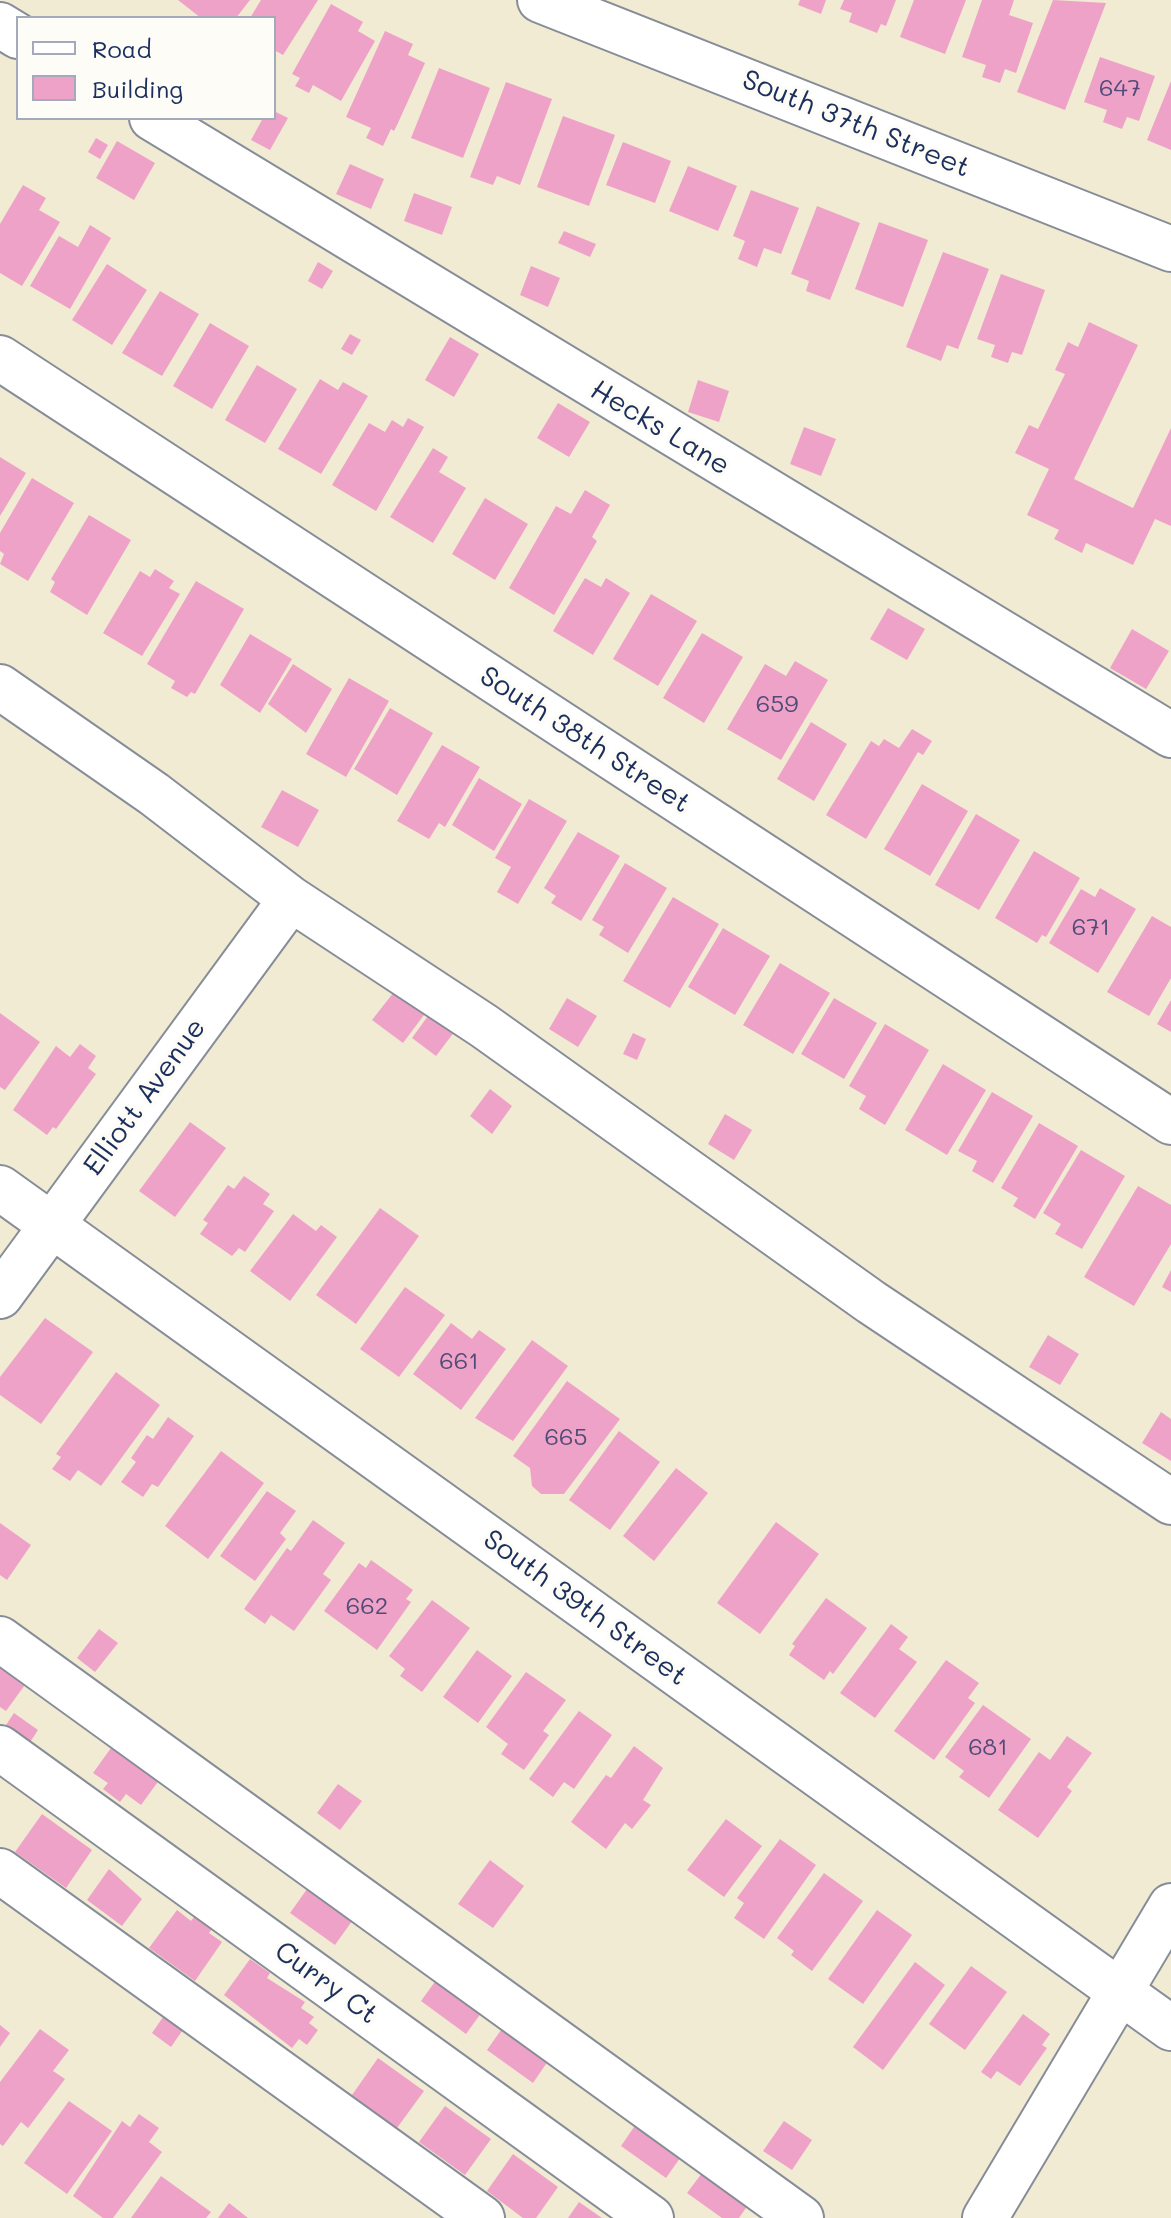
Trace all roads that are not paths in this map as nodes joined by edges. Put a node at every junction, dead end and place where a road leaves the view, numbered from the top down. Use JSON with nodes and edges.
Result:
{"nodes":[{"id":1,"x":540,"y":0,"type":"edge"},
{"id":2,"x":155,"y":120,"type":"edge"},
{"id":3,"x":1171,"y":249,"type":"edge"},
{"id":4,"x":0,"y":358,"type":"edge"},
{"id":5,"x":0,"y":687,"type":"edge"},
{"id":6,"x":1171,"y":735,"type":"edge"},
{"id":7,"x":291,"y":899,"type":"junction"},
{"id":8,"x":1171,"y":1122,"type":"edge"},
{"id":9,"x":0,"y":1188,"type":"edge"},
{"id":10,"x":52,"y":1225,"type":"junction"},
{"id":11,"x":0,"y":1296,"type":"edge"},
{"id":12,"x":1171,"y":1502,"type":"edge"},
{"id":13,"x":0,"y":1639,"type":"edge"},
{"id":14,"x":0,"y":1748,"type":"edge"},
{"id":15,"x":0,"y":1871,"type":"edge"},
{"id":16,"x":1171,"y":1906,"type":"edge"},
{"id":17,"x":1119,"y":1991,"type":"junction"},
{"id":18,"x":1171,"y":2028,"type":"edge"},
{"id":19,"x":482,"y":2218,"type":"edge"},
{"id":20,"x":651,"y":2218,"type":"edge"},
{"id":21,"x":801,"y":2218,"type":"edge"},
{"id":22,"x":985,"y":2218,"type":"edge"}],
"edges":[{"from":1,"to":3,"type":"street","name":"South 37th Street"},
{"from":2,"to":6,"type":"street","name":"Hecks Lane"},
{"from":4,"to":8,"type":"street","name":"South 38th Street"},
{"from":5,"to":7,"type":"street"},
{"from":7,"to":10,"type":"street","name":"Elliott Avenue"},
{"from":7,"to":12,"type":"street"},
{"from":9,"to":10,"type":"street","name":"South 39th Street"},
{"from":10,"to":11,"type":"street","name":"Elliott Avenue"},
{"from":10,"to":17,"type":"street","name":"South 39th Street"},
{"from":13,"to":21,"type":"street"},
{"from":14,"to":20,"type":"street","name":"Curry Ct"},
{"from":15,"to":19,"type":"street"},
{"from":16,"to":17,"type":"street"},
{"from":17,"to":18,"type":"street","name":"South 39th Street"},
{"from":17,"to":22,"type":"street"}]}
